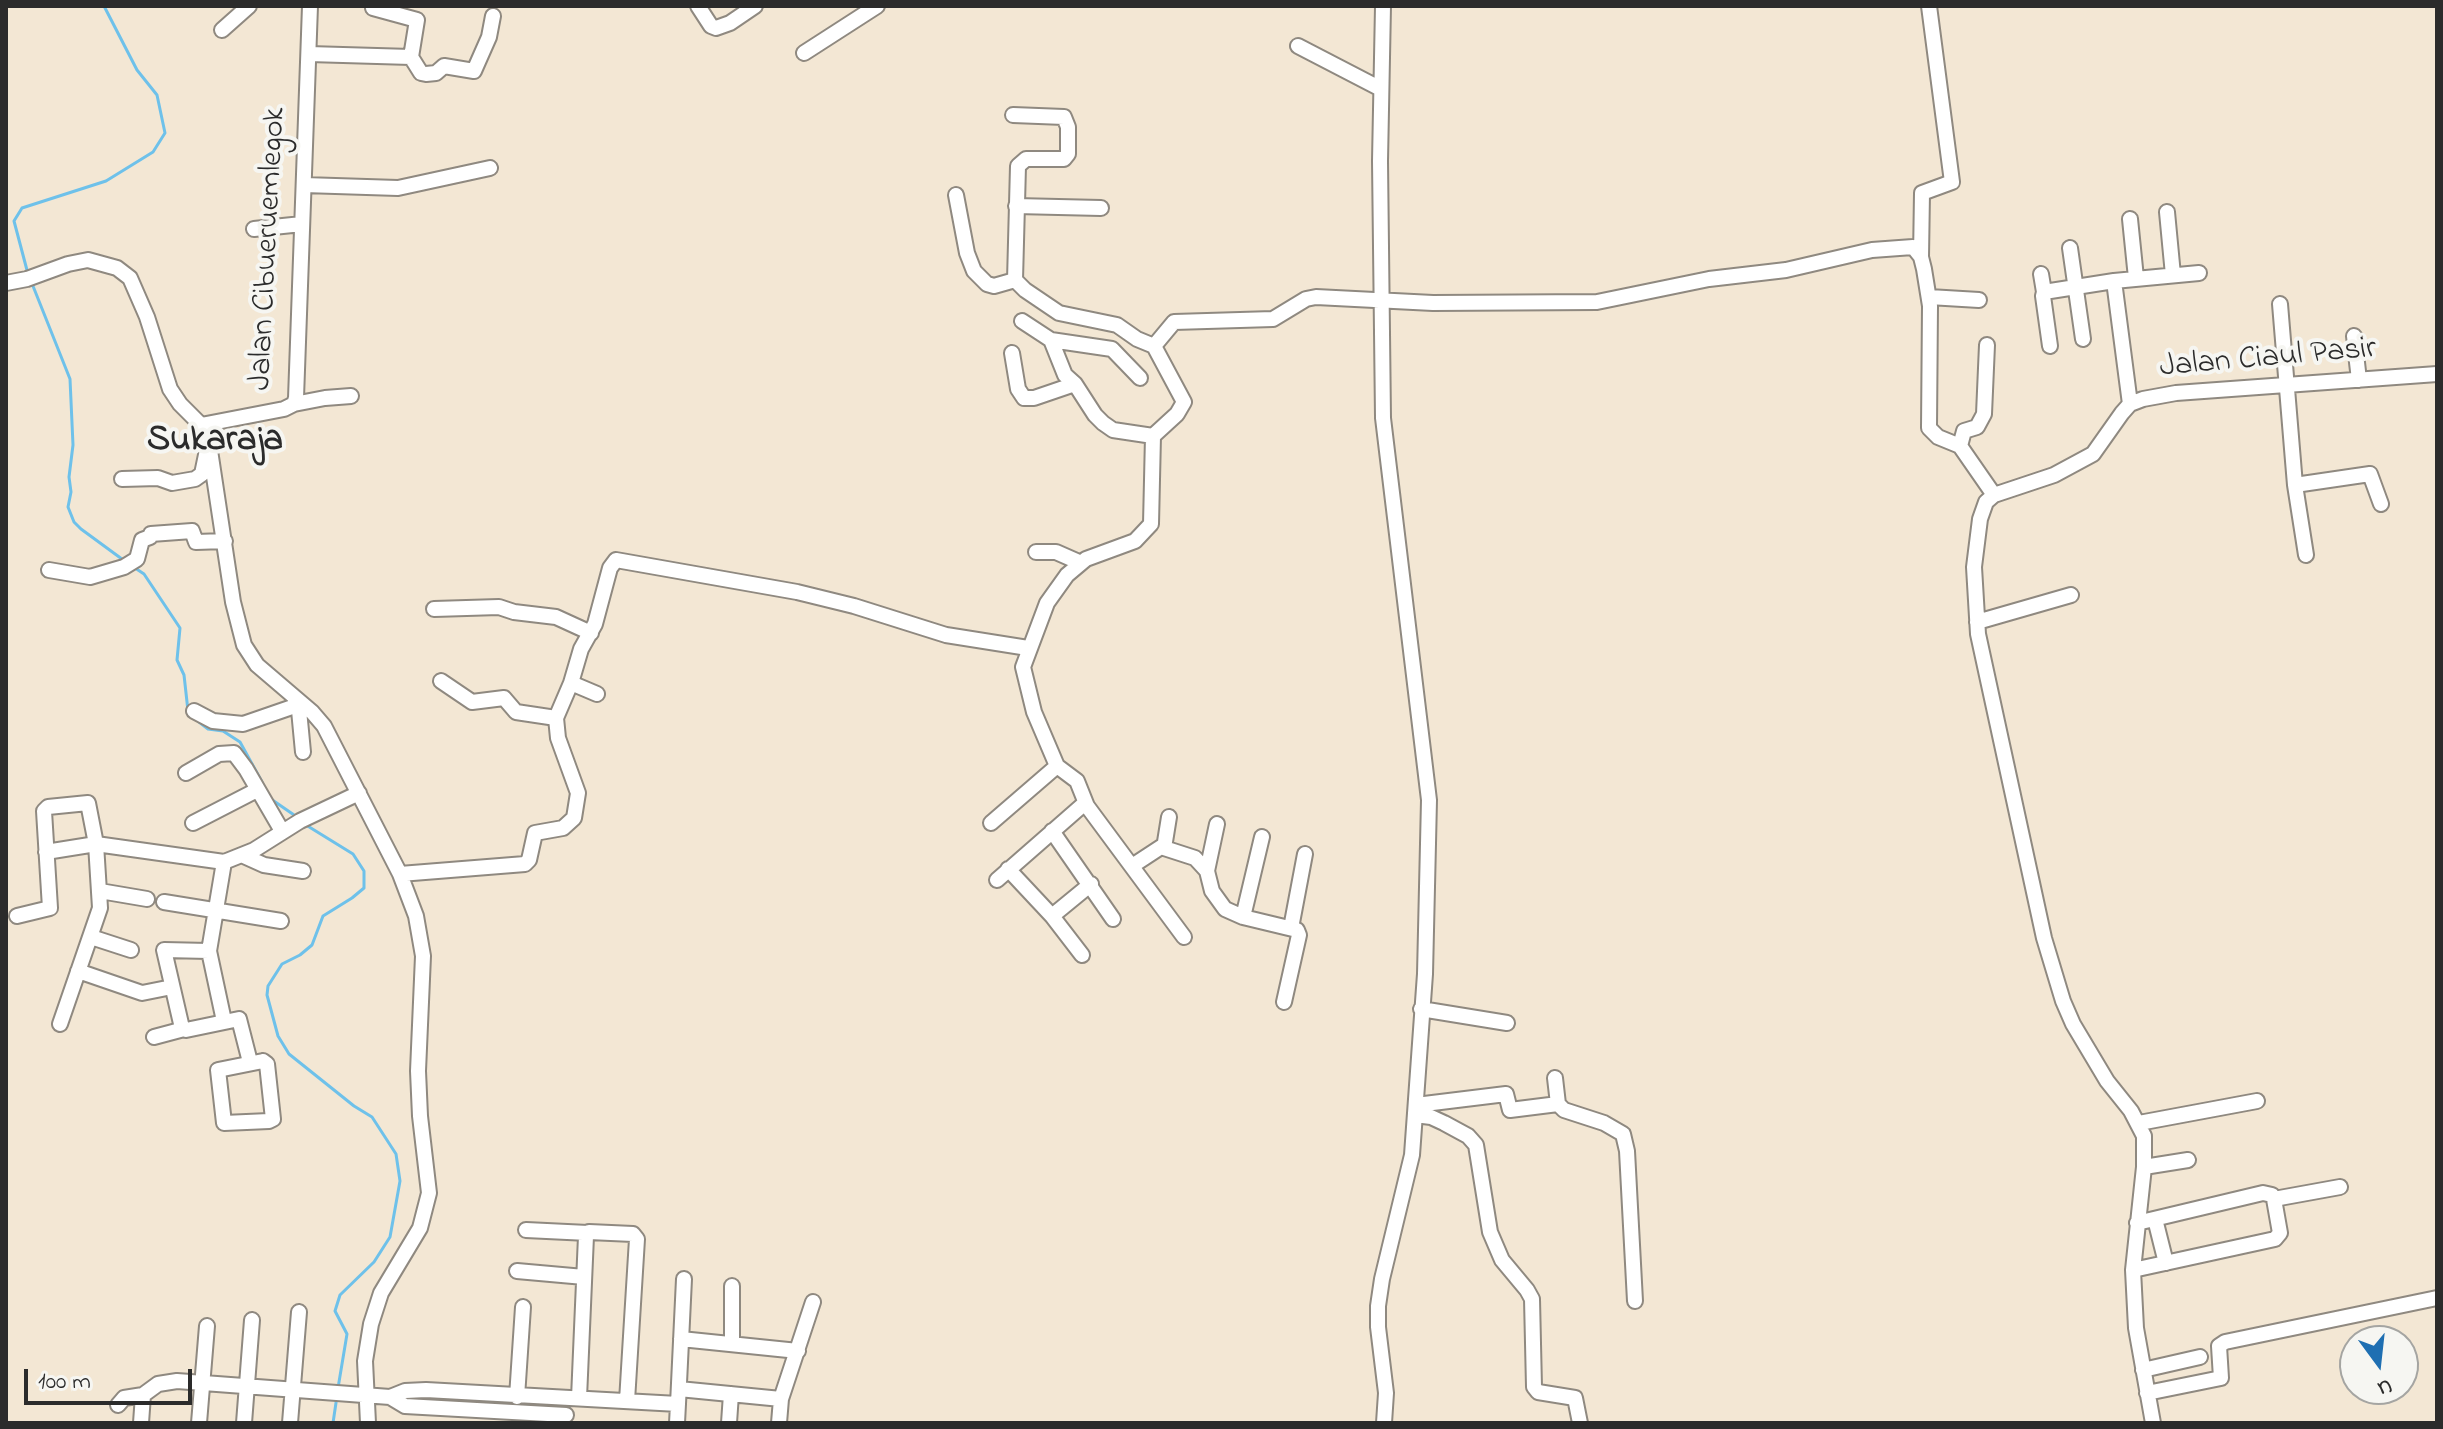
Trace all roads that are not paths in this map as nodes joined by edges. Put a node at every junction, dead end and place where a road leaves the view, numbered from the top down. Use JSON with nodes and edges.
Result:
{"nodes":[{"id":1,"x":249,"y":6,"type":"edge"},
{"id":2,"x":310,"y":6,"type":"edge"},
{"id":3,"x":698,"y":6,"type":"edge"},
{"id":4,"x":755,"y":6,"type":"edge"},
{"id":5,"x":877,"y":6,"type":"edge"},
{"id":6,"x":1383,"y":6,"type":"edge"},
{"id":7,"x":1929,"y":6,"type":"edge"},
{"id":8,"x":373,"y":8,"type":"dead end"},
{"id":9,"x":493,"y":16,"type":"dead end"},
{"id":10,"x":222,"y":30,"type":"dead end"},
{"id":11,"x":1298,"y":46,"type":"dead end"},
{"id":12,"x":804,"y":53,"type":"dead end"},
{"id":13,"x":309,"y":54,"type":"junction"},
{"id":14,"x":411,"y":57,"type":"junction"},
{"id":15,"x":1381,"y":89,"type":"junction"},
{"id":16,"x":1013,"y":115,"type":"dead end"},
{"id":17,"x":490,"y":168,"type":"dead end"},
{"id":18,"x":304,"y":185,"type":"junction"},
{"id":19,"x":956,"y":195,"type":"dead end"},
{"id":20,"x":1016,"y":206,"type":"junction"},
{"id":21,"x":1101,"y":208,"type":"dead end"},
{"id":22,"x":2167,"y":212,"type":"dead end"},
{"id":23,"x":2130,"y":219,"type":"dead end"},
{"id":24,"x":302,"y":224,"type":"junction"},
{"id":25,"x":254,"y":229,"type":"dead end"},
{"id":26,"x":2070,"y":248,"type":"dead end"},
{"id":27,"x":1921,"y":257,"type":"junction"},
{"id":28,"x":2199,"y":273,"type":"dead end"},
{"id":29,"x":2041,"y":274,"type":"dead end"},
{"id":30,"x":2173,"y":275,"type":"junction"},
{"id":31,"x":2136,"y":278,"type":"junction"},
{"id":32,"x":1015,"y":280,"type":"junction"},
{"id":33,"x":2114,"y":281,"type":"junction"},
{"id":34,"x":6,"y":283,"type":"edge"},
{"id":35,"x":2075,"y":287,"type":"junction"},
{"id":36,"x":2044,"y":292,"type":"junction"},
{"id":37,"x":1929,"y":297,"type":"junction"},
{"id":38,"x":1979,"y":300,"type":"dead end"},
{"id":39,"x":1381,"y":301,"type":"junction"},
{"id":40,"x":2280,"y":304,"type":"dead end"},
{"id":41,"x":1022,"y":321,"type":"dead end"},
{"id":42,"x":2354,"y":336,"type":"dead end"},
{"id":43,"x":2083,"y":339,"type":"dead end"},
{"id":44,"x":1051,"y":340,"type":"junction"},
{"id":45,"x":1987,"y":345,"type":"dead end"},
{"id":46,"x":1154,"y":346,"type":"junction"},
{"id":47,"x":2050,"y":346,"type":"dead end"},
{"id":48,"x":1012,"y":353,"type":"dead end"},
{"id":49,"x":2437,"y":374,"type":"edge"},
{"id":50,"x":1140,"y":378,"type":"dead end"},
{"id":51,"x":2359,"y":380,"type":"junction"},
{"id":52,"x":1075,"y":384,"type":"junction"},
{"id":53,"x":2288,"y":384,"type":"junction"},
{"id":54,"x":351,"y":396,"type":"dead end"},
{"id":55,"x":294,"y":404,"type":"junction"},
{"id":56,"x":2130,"y":404,"type":"junction"},
{"id":57,"x":201,"y":425,"type":"junction"},
{"id":58,"x":1153,"y":436,"type":"junction"},
{"id":59,"x":1960,"y":446,"type":"junction"},
{"id":60,"x":210,"y":448,"type":"junction"},
{"id":61,"x":122,"y":479,"type":"dead end"},
{"id":62,"x":2295,"y":485,"type":"junction"},
{"id":63,"x":1994,"y":495,"type":"junction"},
{"id":64,"x":2381,"y":504,"type":"dead end"},
{"id":65,"x":225,"y":541,"type":"junction"},
{"id":66,"x":1036,"y":552,"type":"dead end"},
{"id":67,"x":2306,"y":555,"type":"dead end"},
{"id":68,"x":1081,"y":563,"type":"junction"},
{"id":69,"x":49,"y":570,"type":"dead end"},
{"id":70,"x":2071,"y":595,"type":"dead end"},
{"id":71,"x":434,"y":609,"type":"dead end"},
{"id":72,"x":1977,"y":622,"type":"junction"},
{"id":73,"x":591,"y":633,"type":"junction"},
{"id":74,"x":1028,"y":648,"type":"junction"},
{"id":75,"x":441,"y":681,"type":"dead end"},
{"id":76,"x":571,"y":683,"type":"junction"},
{"id":77,"x":597,"y":694,"type":"dead end"},
{"id":78,"x":296,"y":701,"type":"junction"},
{"id":79,"x":194,"y":711,"type":"dead end"},
{"id":80,"x":556,"y":718,"type":"junction"},
{"id":81,"x":303,"y":752,"type":"dead end"},
{"id":82,"x":1057,"y":766,"type":"junction"},
{"id":83,"x":186,"y":773,"type":"dead end"},
{"id":84,"x":257,"y":790,"type":"junction"},
{"id":85,"x":359,"y":793,"type":"junction"},
{"id":86,"x":1085,"y":803,"type":"junction"},
{"id":87,"x":1169,"y":817,"type":"dead end"},
{"id":88,"x":193,"y":823,"type":"dead end"},
{"id":89,"x":991,"y":823,"type":"dead end"},
{"id":90,"x":1217,"y":824,"type":"dead end"},
{"id":91,"x":282,"y":831,"type":"junction"},
{"id":92,"x":1052,"y":831,"type":"junction"},
{"id":93,"x":1262,"y":837,"type":"dead end"},
{"id":94,"x":96,"y":844,"type":"junction"},
{"id":95,"x":1164,"y":848,"type":"junction"},
{"id":96,"x":46,"y":852,"type":"junction"},
{"id":97,"x":1305,"y":854,"type":"dead end"},
{"id":98,"x":244,"y":856,"type":"junction"},
{"id":99,"x":224,"y":862,"type":"junction"},
{"id":100,"x":1132,"y":866,"type":"junction"},
{"id":101,"x":303,"y":871,"type":"dead end"},
{"id":102,"x":1207,"y":871,"type":"junction"},
{"id":103,"x":400,"y":874,"type":"junction"},
{"id":104,"x":1091,"y":884,"type":"junction"},
{"id":105,"x":100,"y":891,"type":"junction"},
{"id":106,"x":147,"y":899,"type":"dead end"},
{"id":107,"x":164,"y":902,"type":"dead end"},
{"id":108,"x":215,"y":910,"type":"junction"},
{"id":109,"x":17,"y":916,"type":"dead end"},
{"id":110,"x":1052,"y":916,"type":"junction"},
{"id":111,"x":1243,"y":917,"type":"junction"},
{"id":112,"x":1113,"y":919,"type":"dead end"},
{"id":113,"x":281,"y":921,"type":"dead end"},
{"id":114,"x":1291,"y":928,"type":"junction"},
{"id":115,"x":91,"y":937,"type":"junction"},
{"id":116,"x":1184,"y":937,"type":"dead end"},
{"id":117,"x":131,"y":950,"type":"dead end"},
{"id":118,"x":209,"y":951,"type":"junction"},
{"id":119,"x":1082,"y":955,"type":"dead end"},
{"id":120,"x":78,"y":971,"type":"junction"},
{"id":121,"x":172,"y":987,"type":"junction"},
{"id":122,"x":1284,"y":1002,"type":"dead end"},
{"id":123,"x":1421,"y":1009,"type":"junction"},
{"id":124,"x":224,"y":1021,"type":"junction"},
{"id":125,"x":1507,"y":1023,"type":"dead end"},
{"id":126,"x":60,"y":1024,"type":"dead end"},
{"id":127,"x":184,"y":1029,"type":"junction"},
{"id":128,"x":154,"y":1037,"type":"dead end"},
{"id":129,"x":250,"y":1062,"type":"junction"},
{"id":130,"x":1555,"y":1078,"type":"dead end"},
{"id":131,"x":2257,"y":1101,"type":"dead end"},
{"id":132,"x":1558,"y":1104,"type":"junction"},
{"id":133,"x":1415,"y":1110,"type":"junction"},
{"id":134,"x":2139,"y":1123,"type":"junction"},
{"id":135,"x":2188,"y":1160,"type":"dead end"},
{"id":136,"x":2144,"y":1167,"type":"junction"},
{"id":137,"x":2340,"y":1187,"type":"dead end"},
{"id":138,"x":2274,"y":1199,"type":"junction"},
{"id":139,"x":2155,"y":1219,"type":"junction"},
{"id":140,"x":2137,"y":1223,"type":"junction"},
{"id":141,"x":526,"y":1230,"type":"dead end"},
{"id":142,"x":588,"y":1233,"type":"junction"},
{"id":143,"x":2166,"y":1263,"type":"junction"},
{"id":144,"x":2133,"y":1270,"type":"junction"},
{"id":145,"x":517,"y":1271,"type":"dead end"},
{"id":146,"x":584,"y":1277,"type":"junction"},
{"id":147,"x":684,"y":1279,"type":"dead end"},
{"id":148,"x":732,"y":1286,"type":"dead end"},
{"id":149,"x":2437,"y":1298,"type":"edge"},
{"id":150,"x":1635,"y":1301,"type":"dead end"},
{"id":151,"x":813,"y":1302,"type":"dead end"},
{"id":152,"x":523,"y":1307,"type":"dead end"},
{"id":153,"x":299,"y":1312,"type":"dead end"},
{"id":154,"x":252,"y":1320,"type":"dead end"},
{"id":155,"x":207,"y":1326,"type":"dead end"},
{"id":156,"x":681,"y":1339,"type":"junction"},
{"id":157,"x":732,"y":1344,"type":"junction"},
{"id":158,"x":798,"y":1351,"type":"junction"},
{"id":159,"x":2200,"y":1357,"type":"dead end"},
{"id":160,"x":2143,"y":1370,"type":"junction"},
{"id":161,"x":202,"y":1381,"type":"junction"},
{"id":162,"x":247,"y":1386,"type":"junction"},
{"id":163,"x":293,"y":1390,"type":"junction"},
{"id":164,"x":456,"y":1393,"type":"junction"},
{"id":165,"x":2147,"y":1393,"type":"junction"},
{"id":166,"x":731,"y":1394,"type":"junction"},
{"id":167,"x":143,"y":1395,"type":"junction"},
{"id":168,"x":367,"y":1396,"type":"junction"},
{"id":169,"x":679,"y":1396,"type":"junction"},
{"id":170,"x":390,"y":1397,"type":"junction"},
{"id":171,"x":517,"y":1397,"type":"junction"},
{"id":172,"x":573,"y":1398,"type":"junction"},
{"id":173,"x":781,"y":1399,"type":"junction"},
{"id":174,"x":627,"y":1401,"type":"junction"},
{"id":175,"x":118,"y":1405,"type":"dead end"},
{"id":176,"x":454,"y":1409,"type":"junction"},
{"id":177,"x":566,"y":1419,"type":"edge"},
{"id":178,"x":141,"y":1423,"type":"edge"},
{"id":179,"x":199,"y":1423,"type":"edge"},
{"id":180,"x":244,"y":1423,"type":"edge"},
{"id":181,"x":290,"y":1423,"type":"edge"},
{"id":182,"x":368,"y":1423,"type":"edge"},
{"id":183,"x":677,"y":1423,"type":"edge"},
{"id":184,"x":729,"y":1423,"type":"edge"},
{"id":185,"x":779,"y":1423,"type":"edge"},
{"id":186,"x":1384,"y":1423,"type":"edge"},
{"id":187,"x":1580,"y":1423,"type":"edge"},
{"id":188,"x":2153,"y":1423,"type":"edge"}],
"edges":[{"from":1,"to":10,"type":"street"},
{"from":2,"to":13,"type":"street","name":"Jalan Cibueruemlegok"},
{"from":3,"to":4,"type":"street"},
{"from":5,"to":12,"type":"street"},
{"from":6,"to":15,"type":"street"},
{"from":7,"to":27,"type":"street"},
{"from":8,"to":14,"type":"street"},
{"from":9,"to":14,"type":"street"},
{"from":11,"to":15,"type":"street"},
{"from":13,"to":14,"type":"street"},
{"from":13,"to":18,"type":"street","name":"Jalan Cibueruemlegok"},
{"from":15,"to":39,"type":"street"},
{"from":16,"to":20,"type":"street"},
{"from":17,"to":18,"type":"street"},
{"from":18,"to":24,"type":"street","name":"Jalan Cibueruemlegok"},
{"from":19,"to":32,"type":"street"},
{"from":20,"to":21,"type":"street"},
{"from":20,"to":32,"type":"street"},
{"from":22,"to":30,"type":"street"},
{"from":23,"to":31,"type":"street"},
{"from":24,"to":25,"type":"street"},
{"from":24,"to":55,"type":"street","name":"Jalan Cibueruemlegok"},
{"from":26,"to":35,"type":"street"},
{"from":27,"to":37,"type":"street"},
{"from":27,"to":39,"type":"street"},
{"from":28,"to":30,"type":"street"},
{"from":29,"to":36,"type":"street"},
{"from":30,"to":31,"type":"street"},
{"from":31,"to":33,"type":"street"},
{"from":32,"to":46,"type":"street"},
{"from":33,"to":35,"type":"street"},
{"from":33,"to":56,"type":"street"},
{"from":34,"to":57,"type":"street"},
{"from":35,"to":36,"type":"street"},
{"from":35,"to":43,"type":"street"},
{"from":36,"to":47,"type":"street"},
{"from":37,"to":38,"type":"street"},
{"from":37,"to":59,"type":"street"},
{"from":39,"to":46,"type":"street"},
{"from":39,"to":123,"type":"street"},
{"from":40,"to":53,"type":"street"},
{"from":41,"to":44,"type":"street"},
{"from":42,"to":51,"type":"street"},
{"from":44,"to":50,"type":"street"},
{"from":44,"to":52,"type":"street"},
{"from":45,"to":59,"type":"street"},
{"from":46,"to":58,"type":"street"},
{"from":48,"to":52,"type":"street"},
{"from":49,"to":51,"type":"street","name":"Jalan Ciaul Pasir"},
{"from":51,"to":53,"type":"street","name":"Jalan Ciaul Pasir"},
{"from":52,"to":58,"type":"street"},
{"from":53,"to":56,"type":"street","name":"Jalan Ciaul Pasir"},
{"from":53,"to":62,"type":"street"},
{"from":54,"to":55,"type":"street"},
{"from":55,"to":57,"type":"street","name":"Jalan Cibueruemlegok"},
{"from":56,"to":63,"type":"street","name":"Jalan Ciaul Pasir"},
{"from":57,"to":60,"type":"street"},
{"from":58,"to":68,"type":"street"},
{"from":59,"to":63,"type":"street"},
{"from":60,"to":61,"type":"street"},
{"from":60,"to":65,"type":"street"},
{"from":62,"to":64,"type":"street"},
{"from":62,"to":67,"type":"street"},
{"from":63,"to":72,"type":"street"},
{"from":65,"to":69,"type":"street"},
{"from":65,"to":78,"type":"street"},
{"from":66,"to":68,"type":"street"},
{"from":68,"to":74,"type":"street"},
{"from":70,"to":72,"type":"street"},
{"from":71,"to":73,"type":"street"},
{"from":72,"to":134,"type":"street"},
{"from":73,"to":74,"type":"street"},
{"from":73,"to":76,"type":"street"},
{"from":74,"to":82,"type":"street"},
{"from":75,"to":80,"type":"street"},
{"from":76,"to":77,"type":"street"},
{"from":76,"to":80,"type":"street"},
{"from":78,"to":79,"type":"street"},
{"from":78,"to":81,"type":"street"},
{"from":78,"to":85,"type":"street"},
{"from":80,"to":103,"type":"street"},
{"from":82,"to":86,"type":"street"},
{"from":82,"to":89,"type":"street"},
{"from":83,"to":84,"type":"street"},
{"from":84,"to":88,"type":"street"},
{"from":84,"to":91,"type":"street"},
{"from":85,"to":91,"type":"street"},
{"from":85,"to":103,"type":"street"},
{"from":86,"to":92,"type":"street"},
{"from":86,"to":100,"type":"street"},
{"from":87,"to":95,"type":"street"},
{"from":90,"to":102,"type":"street"},
{"from":91,"to":98,"type":"street"},
{"from":92,"to":104,"type":"street"},
{"from":92,"to":110,"type":"street"},
{"from":93,"to":111,"type":"street"},
{"from":94,"to":96,"type":"street"},
{"from":94,"to":96,"type":"street"},
{"from":94,"to":99,"type":"street"},
{"from":94,"to":105,"type":"street"},
{"from":95,"to":100,"type":"street"},
{"from":95,"to":102,"type":"street"},
{"from":96,"to":109,"type":"street"},
{"from":97,"to":114,"type":"street"},
{"from":98,"to":99,"type":"street"},
{"from":98,"to":101,"type":"street"},
{"from":99,"to":108,"type":"street"},
{"from":100,"to":116,"type":"street"},
{"from":102,"to":111,"type":"street"},
{"from":103,"to":168,"type":"street"},
{"from":104,"to":110,"type":"street"},
{"from":104,"to":112,"type":"street"},
{"from":105,"to":106,"type":"street"},
{"from":105,"to":115,"type":"street"},
{"from":107,"to":108,"type":"street"},
{"from":108,"to":113,"type":"street"},
{"from":108,"to":118,"type":"street"},
{"from":110,"to":119,"type":"street"},
{"from":111,"to":114,"type":"street"},
{"from":114,"to":122,"type":"street"},
{"from":115,"to":117,"type":"street"},
{"from":115,"to":120,"type":"street"},
{"from":118,"to":121,"type":"street"},
{"from":118,"to":124,"type":"street"},
{"from":120,"to":121,"type":"street"},
{"from":120,"to":126,"type":"street"},
{"from":121,"to":127,"type":"street"},
{"from":123,"to":125,"type":"street"},
{"from":123,"to":133,"type":"street"},
{"from":124,"to":127,"type":"street"},
{"from":124,"to":129,"type":"street"},
{"from":127,"to":128,"type":"street"},
{"from":129,"to":129,"type":"street"},
{"from":130,"to":132,"type":"street"},
{"from":131,"to":134,"type":"street"},
{"from":132,"to":133,"type":"street"},
{"from":132,"to":150,"type":"street"},
{"from":133,"to":186,"type":"street"},
{"from":133,"to":187,"type":"street"},
{"from":134,"to":136,"type":"street"},
{"from":135,"to":136,"type":"street"},
{"from":136,"to":140,"type":"street"},
{"from":137,"to":138,"type":"street"},
{"from":138,"to":139,"type":"street"},
{"from":138,"to":143,"type":"street"},
{"from":139,"to":140,"type":"street"},
{"from":139,"to":143,"type":"street"},
{"from":140,"to":144,"type":"street"},
{"from":141,"to":142,"type":"street"},
{"from":142,"to":146,"type":"street"},
{"from":142,"to":174,"type":"street"},
{"from":143,"to":144,"type":"street"},
{"from":144,"to":160,"type":"street"},
{"from":145,"to":146,"type":"street"},
{"from":146,"to":172,"type":"street"},
{"from":147,"to":156,"type":"street"},
{"from":148,"to":157,"type":"street"},
{"from":149,"to":165,"type":"street"},
{"from":151,"to":158,"type":"street"},
{"from":152,"to":171,"type":"street"},
{"from":153,"to":163,"type":"street"},
{"from":154,"to":162,"type":"street"},
{"from":155,"to":161,"type":"street"},
{"from":156,"to":157,"type":"street"},
{"from":156,"to":169,"type":"street"},
{"from":157,"to":158,"type":"street"},
{"from":158,"to":173,"type":"street"},
{"from":159,"to":160,"type":"street"},
{"from":160,"to":165,"type":"street"},
{"from":161,"to":162,"type":"street"},
{"from":161,"to":167,"type":"street"},
{"from":161,"to":179,"type":"street"},
{"from":162,"to":163,"type":"street"},
{"from":162,"to":180,"type":"street"},
{"from":163,"to":168,"type":"street"},
{"from":163,"to":181,"type":"street"},
{"from":164,"to":170,"type":"street"},
{"from":164,"to":171,"type":"street"},
{"from":164,"to":176,"type":"street"},
{"from":165,"to":188,"type":"street"},
{"from":166,"to":169,"type":"street"},
{"from":166,"to":173,"type":"street"},
{"from":166,"to":184,"type":"street"},
{"from":167,"to":175,"type":"street"},
{"from":167,"to":178,"type":"street"},
{"from":168,"to":170,"type":"street"},
{"from":168,"to":182,"type":"street"},
{"from":169,"to":174,"type":"street"},
{"from":169,"to":183,"type":"street"},
{"from":170,"to":176,"type":"street"},
{"from":171,"to":172,"type":"street"},
{"from":172,"to":174,"type":"street"},
{"from":172,"to":177,"type":"street"},
{"from":173,"to":185,"type":"street"},
{"from":176,"to":177,"type":"street"}]}
